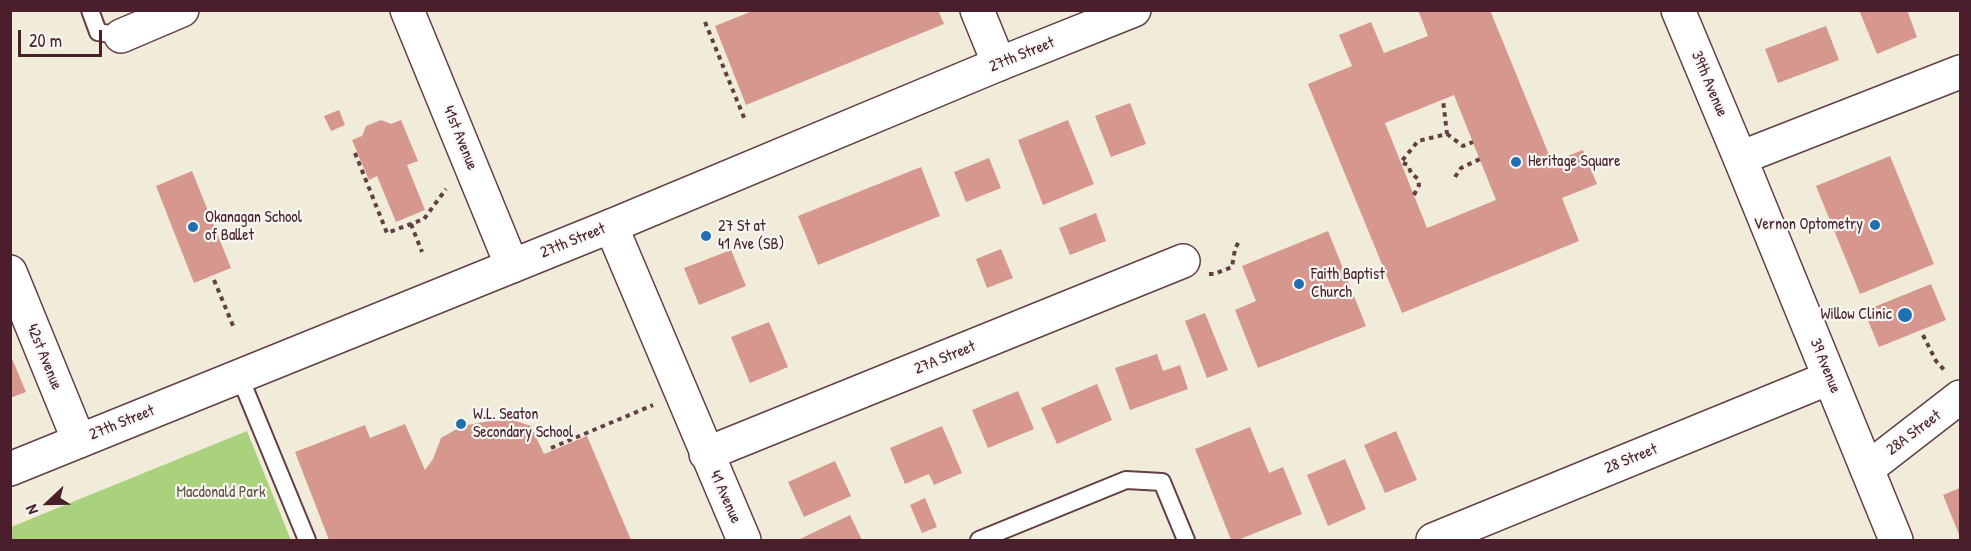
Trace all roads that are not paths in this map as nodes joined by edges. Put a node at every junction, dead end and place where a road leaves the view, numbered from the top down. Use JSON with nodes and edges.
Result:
{"nodes":[{"id":1,"x":90,"y":10,"type":"edge"},
{"id":2,"x":182,"y":10,"type":"edge"},
{"id":3,"x":407,"y":10,"type":"edge"},
{"id":4,"x":977,"y":10,"type":"edge"},
{"id":5,"x":1134,"y":10,"type":"edge"},
{"id":6,"x":1678,"y":10,"type":"edge"},
{"id":7,"x":121,"y":36,"type":"joint"},
{"id":8,"x":999,"y":64,"type":"junction"},
{"id":9,"x":1960,"y":72,"type":"edge"},
{"id":10,"x":1740,"y":158,"type":"junction"},
{"id":11,"x":611,"y":226,"type":"junction"},
{"id":12,"x":1183,"y":261,"type":"road end"},
{"id":13,"x":512,"y":266,"type":"junction"},
{"id":14,"x":10,"y":272,"type":"edge"},
{"id":15,"x":239,"y":375,"type":"junction"},
{"id":16,"x":1829,"y":378,"type":"junction"},
{"id":17,"x":1953,"y":385,"type":"edge"},
{"id":18,"x":79,"y":441,"type":"junction"},
{"id":19,"x":706,"y":454,"type":"junction"},
{"id":20,"x":10,"y":469,"type":"edge"},
{"id":21,"x":1867,"y":469,"type":"junction"},
{"id":22,"x":307,"y":540,"type":"edge"},
{"id":23,"x":744,"y":540,"type":"edge"},
{"id":24,"x":979,"y":540,"type":"edge"},
{"id":25,"x":1186,"y":540,"type":"edge"},
{"id":26,"x":1433,"y":540,"type":"edge"},
{"id":27,"x":1896,"y":540,"type":"edge"}],
"edges":[{"from":1,"to":7,"type":"lane"},
{"from":2,"to":7,"type":"street"},
{"from":3,"to":13,"type":"street","name":"41st Avenue"},
{"from":4,"to":8,"type":"street"},
{"from":5,"to":8,"type":"street","name":"27th Street"},
{"from":6,"to":10,"type":"street","name":"39th Avenue"},
{"from":8,"to":11,"type":"street","name":"27th Street"},
{"from":9,"to":10,"type":"street"},
{"from":10,"to":16,"type":"street","name":"39 Avenue"},
{"from":11,"to":13,"type":"street","name":"27th Street"},
{"from":11,"to":19,"type":"street"},
{"from":12,"to":19,"type":"street","name":"27A Street"},
{"from":13,"to":15,"type":"street","name":"27th Street"},
{"from":14,"to":18,"type":"street","name":"42st Avenue"},
{"from":15,"to":18,"type":"street","name":"27th Street"},
{"from":15,"to":22,"type":"lane"},
{"from":16,"to":21,"type":"street","name":"39 Avenue"},
{"from":16,"to":26,"type":"street","name":"28 Street"},
{"from":17,"to":21,"type":"street","name":"28A Street"},
{"from":18,"to":20,"type":"street","name":"27th Street"},
{"from":19,"to":23,"type":"street","name":"41 Avenue"},
{"from":21,"to":27,"type":"street","name":"39 Avenue"},
{"from":24,"to":25,"type":"lane"}]}
